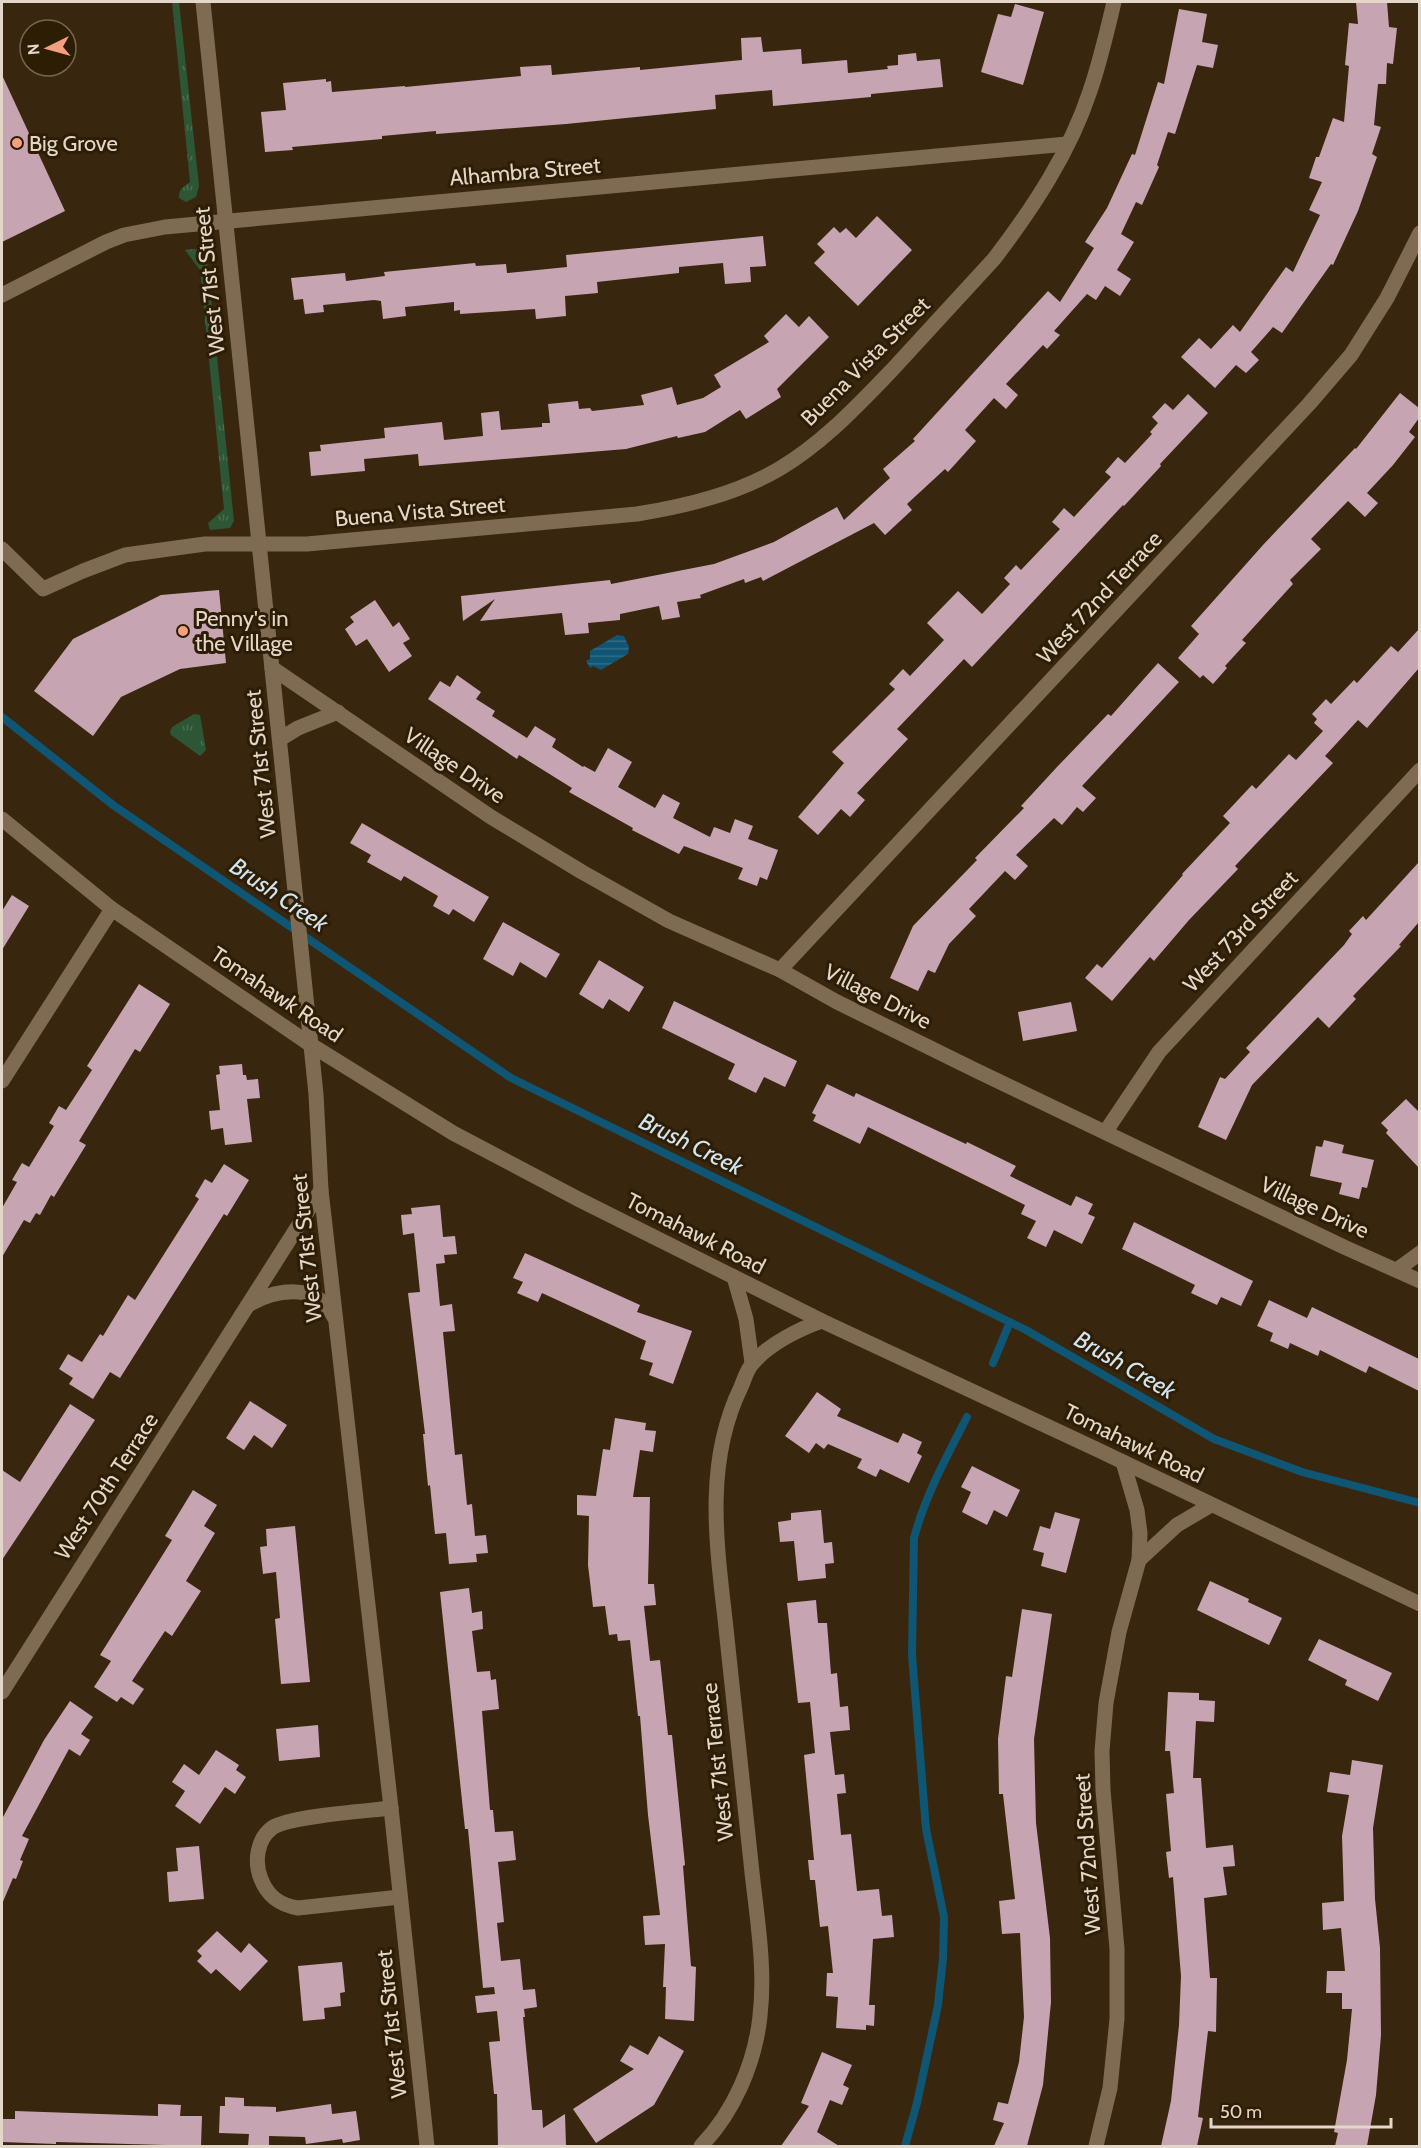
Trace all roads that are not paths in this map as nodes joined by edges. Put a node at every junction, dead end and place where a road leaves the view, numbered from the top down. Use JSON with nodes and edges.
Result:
{"nodes":[{"id":1,"x":203,"y":2,"type":"edge"},
{"id":2,"x":1114,"y":2,"type":"edge"},
{"id":3,"x":1067,"y":144,"type":"junction"},
{"id":4,"x":225,"y":222,"type":"junction"},
{"id":5,"x":1419,"y":233,"type":"edge"},
{"id":6,"x":2,"y":295,"type":"edge"},
{"id":7,"x":259,"y":544,"type":"junction"},
{"id":8,"x":2,"y":549,"type":"edge"},
{"id":9,"x":272,"y":668,"type":"junction"},
{"id":10,"x":338,"y":712,"type":"junction"},
{"id":11,"x":280,"y":739,"type":"junction"},
{"id":12,"x":1419,"y":770,"type":"edge"},
{"id":13,"x":2,"y":819,"type":"edge"},
{"id":14,"x":112,"y":909,"type":"junction"},
{"id":15,"x":780,"y":970,"type":"junction"},
{"id":16,"x":311,"y":1045,"type":"junction"},
{"id":17,"x":2,"y":1081,"type":"edge"},
{"id":18,"x":1106,"y":1131,"type":"junction"},
{"id":19,"x":321,"y":1190,"type":"junction"},
{"id":20,"x":1419,"y":1254,"type":"edge"},
{"id":21,"x":1398,"y":1269,"type":"junction"},
{"id":22,"x":734,"y":1277,"type":"junction"},
{"id":23,"x":1419,"y":1281,"type":"edge"},
{"id":24,"x":248,"y":1305,"type":"junction"},
{"id":25,"x":336,"y":1321,"type":"junction"},
{"id":26,"x":822,"y":1322,"type":"junction"},
{"id":27,"x":752,"y":1363,"type":"junction"},
{"id":28,"x":1122,"y":1462,"type":"junction"},
{"id":29,"x":1210,"y":1505,"type":"junction"},
{"id":30,"x":1140,"y":1560,"type":"junction"},
{"id":31,"x":1419,"y":1604,"type":"edge"},
{"id":32,"x":2,"y":1692,"type":"edge"},
{"id":33,"x":391,"y":1809,"type":"junction"},
{"id":34,"x":400,"y":1897,"type":"junction"},
{"id":35,"x":427,"y":2146,"type":"edge"},
{"id":36,"x":701,"y":2146,"type":"edge"},
{"id":37,"x":1096,"y":2146,"type":"edge"}],
"edges":[{"from":1,"to":4,"type":"street","name":"West 71st Street"},
{"from":2,"to":3,"type":"street","name":"Buena Vista Street"},
{"from":3,"to":4,"type":"street","name":"Alhambra Street"},
{"from":3,"to":7,"type":"street","name":"Buena Vista Street"},
{"from":4,"to":6,"type":"street","name":"Alhambra Street"},
{"from":4,"to":7,"type":"street","name":"West 71st Street"},
{"from":5,"to":15,"type":"street","name":"West 72nd Terrace"},
{"from":7,"to":8,"type":"street","name":"Buena Vista Street"},
{"from":7,"to":9,"type":"street","name":"West 71st Street"},
{"from":9,"to":10,"type":"street","name":"Village Drive"},
{"from":9,"to":11,"type":"street","name":"West 71st Street"},
{"from":10,"to":11,"type":"street"},
{"from":10,"to":15,"type":"street","name":"Village Drive"},
{"from":11,"to":16,"type":"street","name":"West 71st Street"},
{"from":12,"to":18,"type":"street","name":"West 73rd Street"},
{"from":13,"to":14,"type":"street","name":"Tomahawk Road"},
{"from":14,"to":16,"type":"street","name":"Tomahawk Road"},
{"from":14,"to":17,"type":"street"},
{"from":15,"to":18,"type":"street","name":"Village Drive"},
{"from":16,"to":19,"type":"street","name":"West 71st Street"},
{"from":16,"to":22,"type":"street","name":"Tomahawk Road"},
{"from":18,"to":21,"type":"street","name":"Village Drive"},
{"from":19,"to":24,"type":"street","name":"West 70th Terrace"},
{"from":19,"to":25,"type":"street","name":"West 71st Street"},
{"from":20,"to":21,"type":"street"},
{"from":21,"to":23,"type":"street","name":"Village Drive"},
{"from":22,"to":26,"type":"street","name":"Tomahawk Road"},
{"from":22,"to":27,"type":"street"},
{"from":24,"to":25,"type":"street"},
{"from":24,"to":32,"type":"street","name":"West 70th Terrace"},
{"from":25,"to":33,"type":"street","name":"West 71st Street"},
{"from":26,"to":27,"type":"street","name":"West 71st Terrace"},
{"from":26,"to":28,"type":"street","name":"Tomahawk Road"},
{"from":27,"to":36,"type":"street","name":"West 71st Terrace"},
{"from":28,"to":29,"type":"street","name":"Tomahawk Road"},
{"from":28,"to":30,"type":"street","name":"West 72nd Street"},
{"from":29,"to":30,"type":"street"},
{"from":29,"to":31,"type":"street","name":"Tomahawk Road"},
{"from":30,"to":37,"type":"street","name":"West 72nd Street"},
{"from":33,"to":34,"type":"street","name":"West 71st Street"},
{"from":33,"to":34,"type":"street"},
{"from":34,"to":35,"type":"street","name":"West 71st Street"}]}
